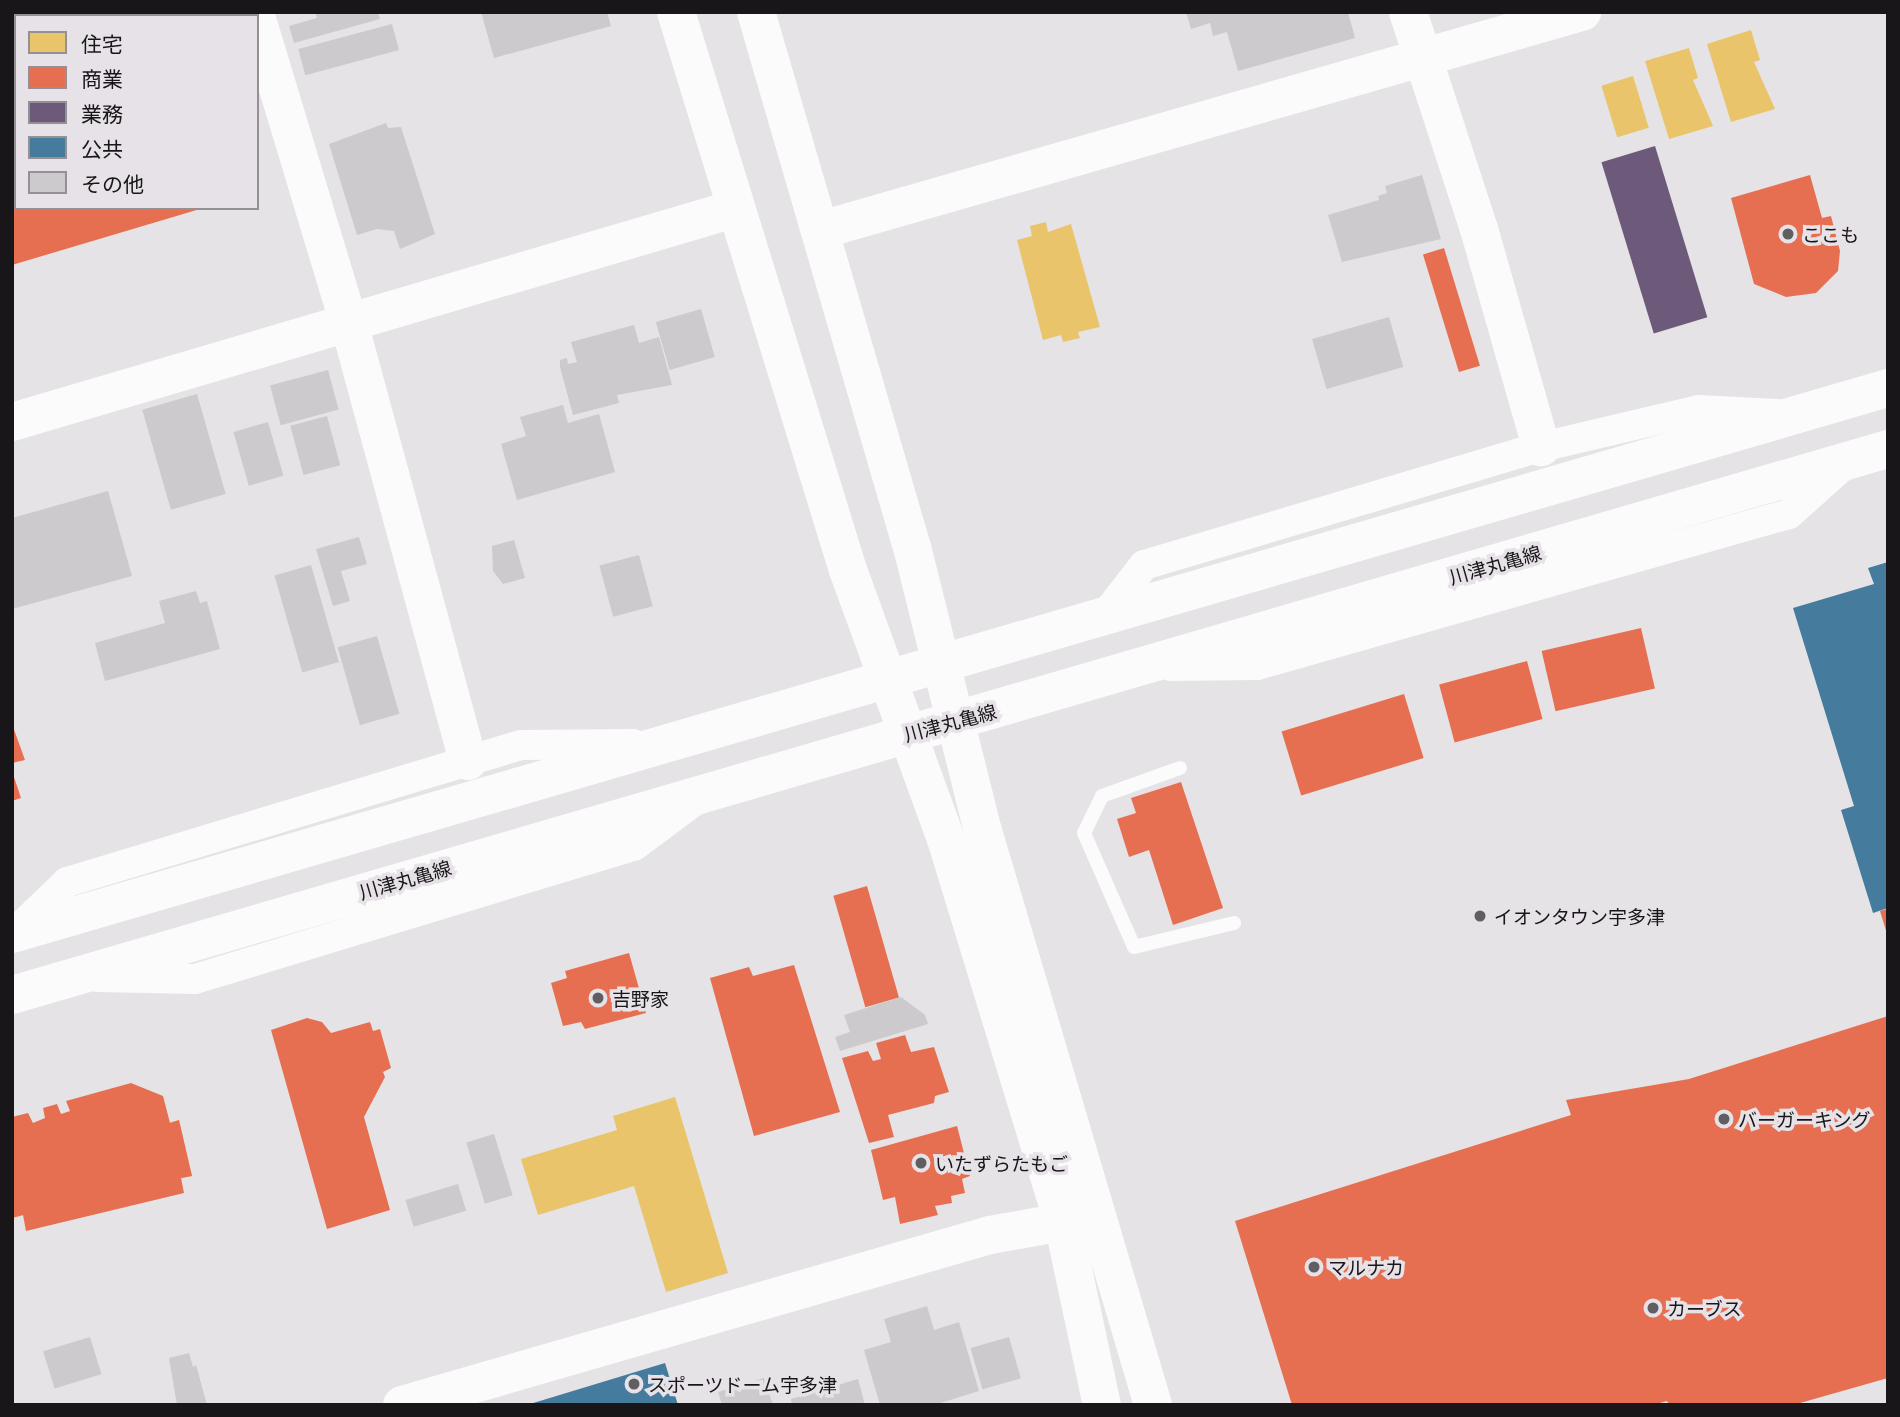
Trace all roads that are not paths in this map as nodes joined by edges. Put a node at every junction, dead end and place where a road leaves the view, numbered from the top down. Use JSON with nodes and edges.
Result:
{"nodes":[{"id":1,"x":676,"y":12,"type":"edge"},
{"id":2,"x":756,"y":12,"type":"edge"},
{"id":3,"x":1408,"y":12,"type":"edge"},
{"id":4,"x":1582,"y":12,"type":"edge"},
{"id":5,"x":259,"y":26,"type":"edge"},
{"id":6,"x":1422,"y":58,"type":"junction"},
{"id":7,"x":734,"y":209,"type":"junction"},
{"id":8,"x":821,"y":230,"type":"junction"},
{"id":9,"x":349,"y":323,"type":"junction"},
{"id":10,"x":1888,"y":388,"type":"edge"},
{"id":11,"x":1798,"y":415,"type":"junction"},
{"id":12,"x":12,"y":422,"type":"edge"},
{"id":13,"x":1541,"y":447,"type":"junction"},
{"id":14,"x":1888,"y":449,"type":"edge"},
{"id":15,"x":1106,"y":614,"type":"junction"},
{"id":16,"x":943,"y":662,"type":"junction"},
{"id":17,"x":884,"y":678,"type":"junction"},
{"id":18,"x":958,"y":721,"type":"junction"},
{"id":19,"x":905,"y":733,"type":"junction"},
{"id":20,"x":655,"y":744,"type":"junction"},
{"id":21,"x":468,"y":761,"type":"junction"},
{"id":22,"x":1180,"y":768,"type":"dead end"},
{"id":23,"x":1234,"y":923,"type":"dead end"},
{"id":24,"x":13,"y":934,"type":"edge"},
{"id":25,"x":12,"y":995,"type":"edge"},
{"id":26,"x":1079,"y":1215,"type":"junction"},
{"id":27,"x":402,"y":1405,"type":"edge"},
{"id":28,"x":1102,"y":1405,"type":"edge"},
{"id":29,"x":1153,"y":1405,"type":"edge"}],
"edges":[{"from":1,"to":7,"type":"street"},
{"from":2,"to":8,"type":"street"},
{"from":3,"to":6,"type":"street"},
{"from":4,"to":6,"type":"street"},
{"from":5,"to":9,"type":"street"},
{"from":6,"to":8,"type":"street"},
{"from":6,"to":13,"type":"street"},
{"from":7,"to":9,"type":"street"},
{"from":7,"to":17,"type":"street"},
{"from":8,"to":16,"type":"street"},
{"from":9,"to":12,"type":"street"},
{"from":9,"to":21,"type":"street"},
{"from":10,"to":11,"type":"street"},
{"from":11,"to":13,"type":"street"},
{"from":11,"to":15,"type":"street"},
{"from":13,"to":15,"type":"street"},
{"from":14,"to":18,"type":"street","name":"川津丸亀線"},
{"from":15,"to":16,"type":"street"},
{"from":16,"to":17,"type":"street"},
{"from":16,"to":18,"type":"street"},
{"from":17,"to":19,"type":"street"},
{"from":17,"to":20,"type":"street"},
{"from":18,"to":19,"type":"street","name":"川津丸亀線"},
{"from":18,"to":26,"type":"street"},
{"from":19,"to":25,"type":"street","name":"川津丸亀線"},
{"from":19,"to":26,"type":"street"},
{"from":20,"to":21,"type":"street"},
{"from":20,"to":24,"type":"street"},
{"from":21,"to":24,"type":"street"},
{"from":22,"to":23,"type":"lane"},
{"from":26,"to":27,"type":"street"},
{"from":26,"to":28,"type":"street"},
{"from":26,"to":29,"type":"street"}]}
